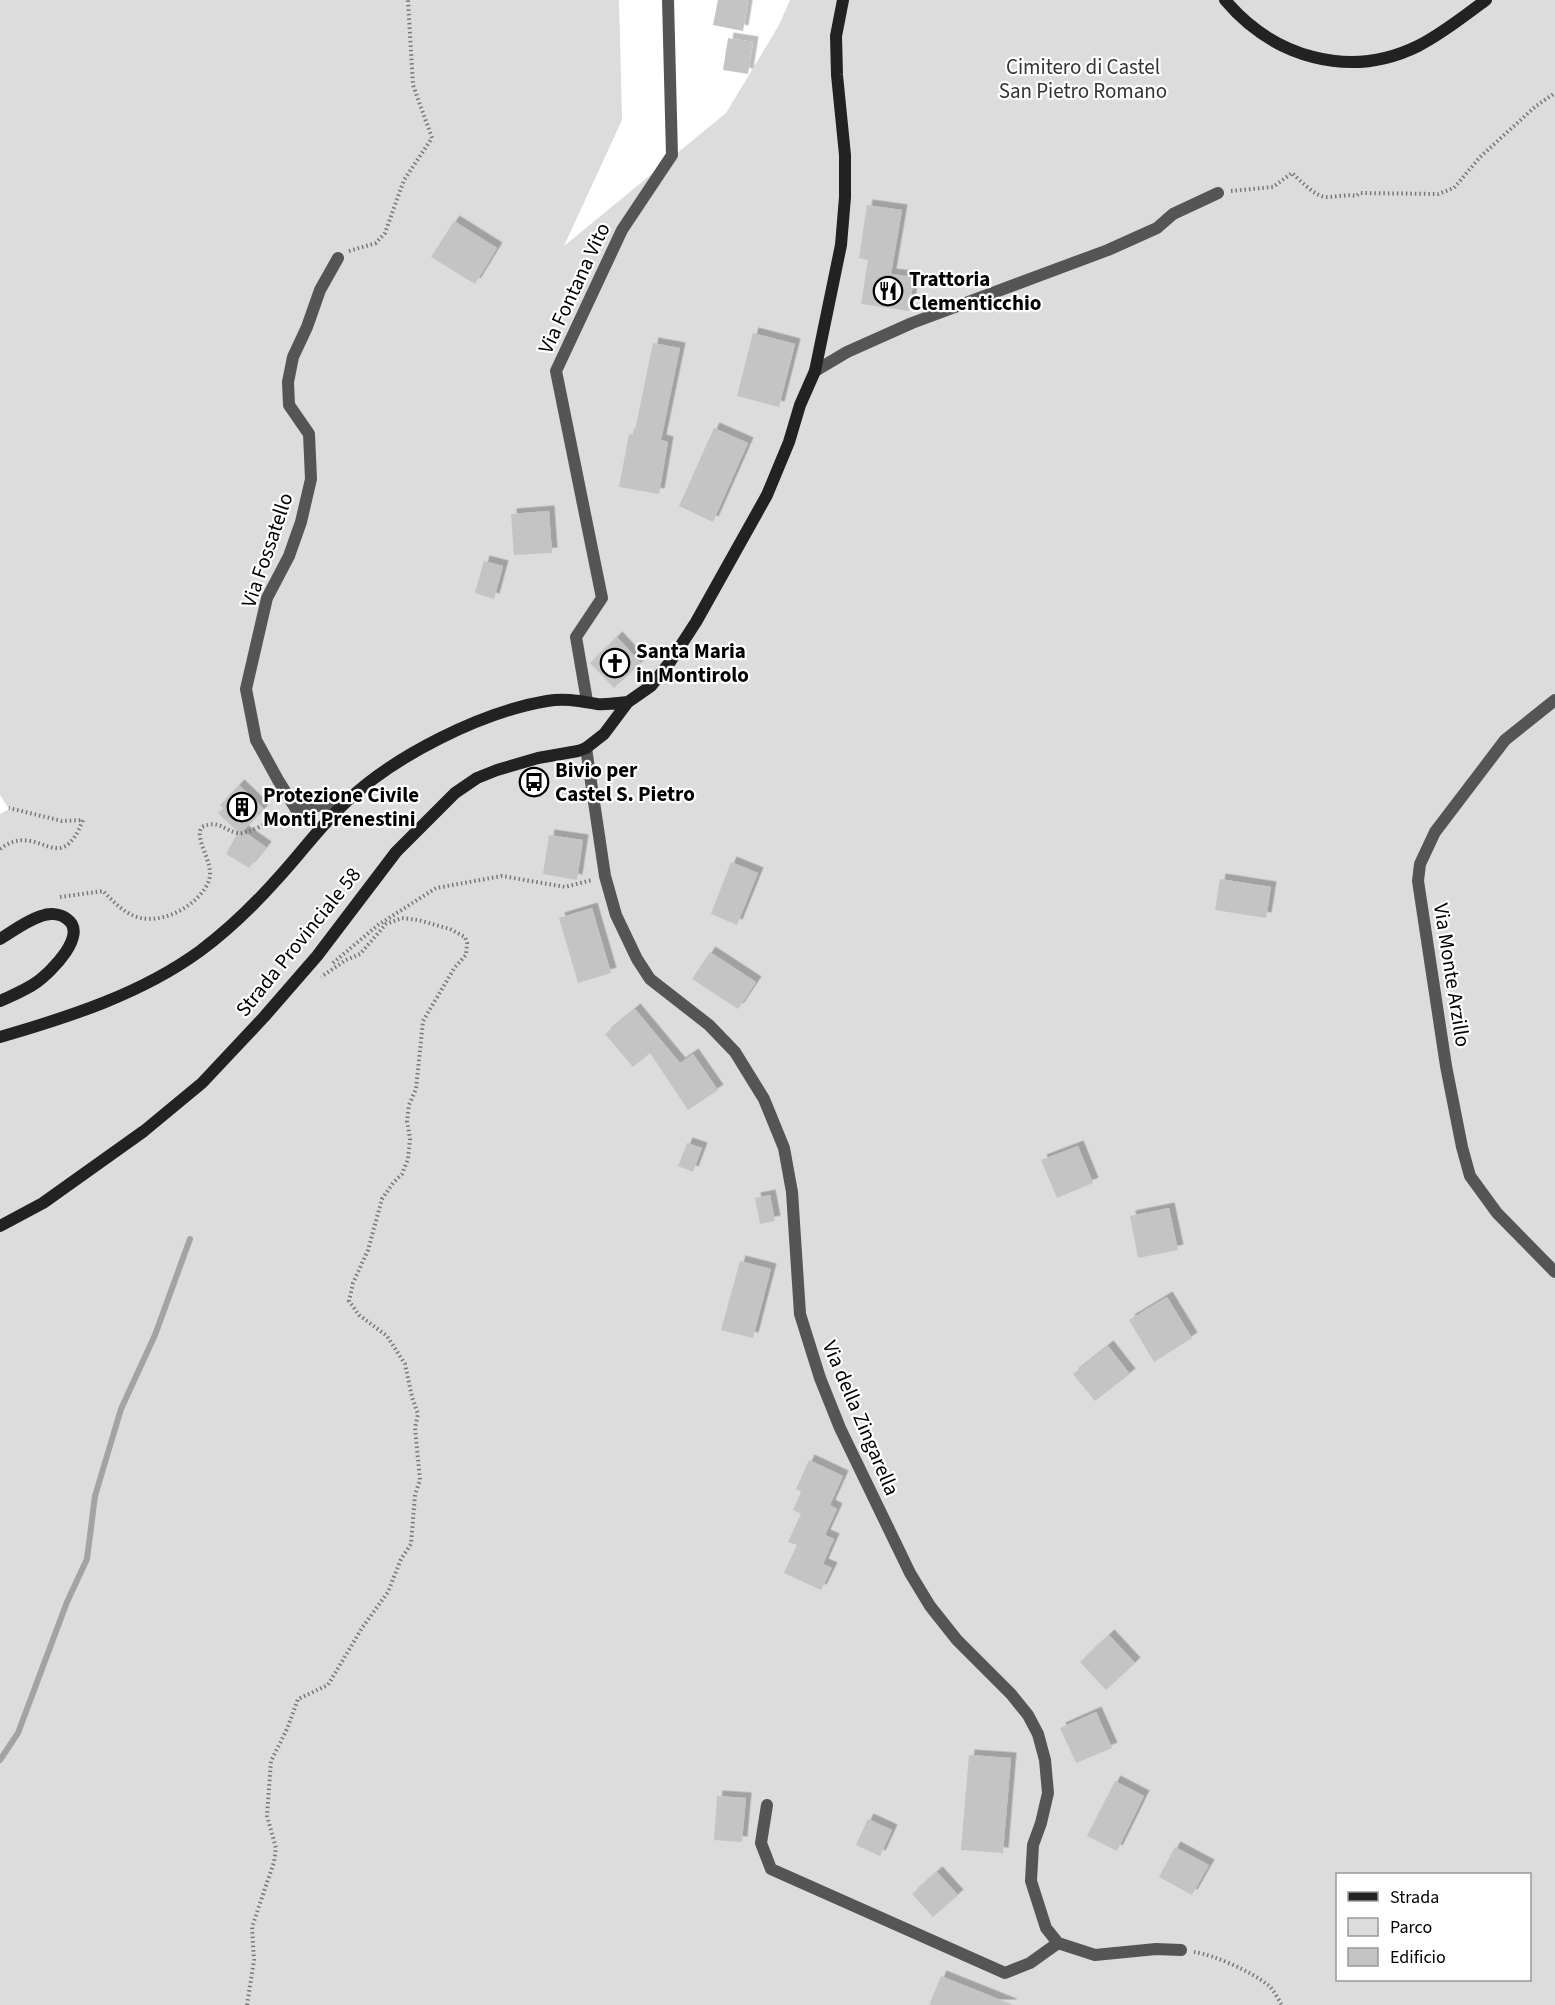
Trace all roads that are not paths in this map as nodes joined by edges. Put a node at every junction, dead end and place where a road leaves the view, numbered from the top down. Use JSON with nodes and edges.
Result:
{"nodes":[{"id":1,"x":668,"y":0,"type":"edge"},
{"id":2,"x":843,"y":0,"type":"edge"},
{"id":3,"x":1225,"y":0,"type":"edge"},
{"id":4,"x":1486,"y":0,"type":"edge"},
{"id":5,"x":1218,"y":193,"type":"road end"},
{"id":6,"x":338,"y":258,"type":"road end"},
{"id":7,"x":815,"y":371,"type":"junction"},
{"id":8,"x":1555,"y":700,"type":"edge"},
{"id":9,"x":587,"y":701,"type":"junction"},
{"id":10,"x":628,"y":702,"type":"junction"},
{"id":11,"x":586,"y":748,"type":"junction"},
{"id":12,"x":346,"y":802,"type":"junction"},
{"id":13,"x":0,"y":939,"type":"edge"},
{"id":14,"x":0,"y":1001,"type":"edge"},
{"id":15,"x":0,"y":1037,"type":"edge"},
{"id":16,"x":0,"y":1226,"type":"edge"},
{"id":17,"x":1555,"y":1272,"type":"edge"},
{"id":18,"x":767,"y":1805,"type":"dead end"},
{"id":19,"x":1058,"y":1943,"type":"junction"},
{"id":20,"x":1181,"y":1950,"type":"road end"}],
"edges":[{"from":1,"to":9,"type":"street","name":"Via Fontana Vito"},
{"from":2,"to":7,"type":"street","name":"Strada Provinciale 58"},
{"from":3,"to":4,"type":"street"},
{"from":5,"to":7,"type":"street"},
{"from":6,"to":12,"type":"street","name":"Via Fossatello"},
{"from":7,"to":10,"type":"street","name":"Strada Provinciale 58"},
{"from":8,"to":17,"type":"street","name":"Via Monte Arzillo"},
{"from":9,"to":10,"type":"street"},
{"from":9,"to":12,"type":"street"},
{"from":10,"to":11,"type":"street","name":"Strada Provinciale 58"},
{"from":11,"to":16,"type":"street","name":"Strada Provinciale 58"},
{"from":11,"to":19,"type":"street","name":"Via della Zingarella"},
{"from":12,"to":15,"type":"street"},
{"from":13,"to":14,"type":"street"},
{"from":18,"to":19,"type":"street"},
{"from":19,"to":20,"type":"street"}]}
